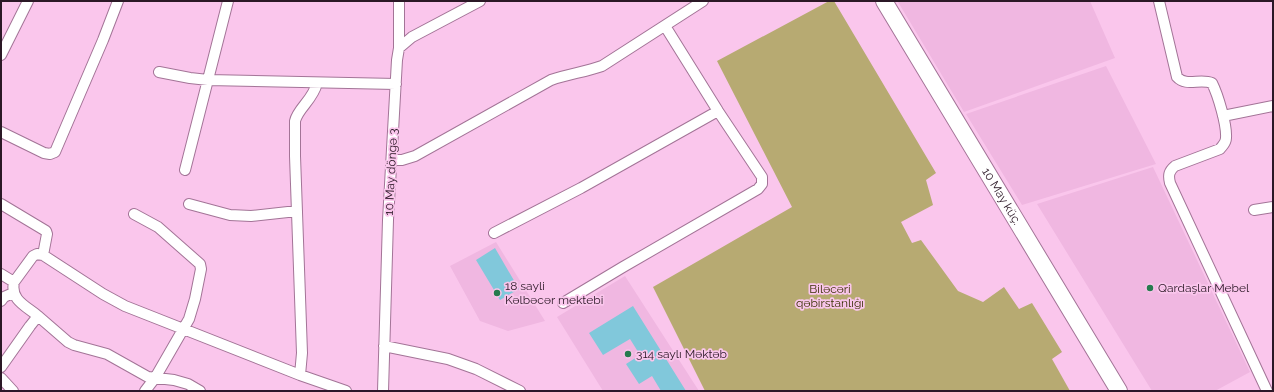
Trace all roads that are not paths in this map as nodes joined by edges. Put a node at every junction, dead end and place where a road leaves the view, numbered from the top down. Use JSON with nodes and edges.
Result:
{"nodes":[{"id":1,"x":28,"y":1,"type":"edge"},
{"id":2,"x":118,"y":1,"type":"edge"},
{"id":3,"x":228,"y":1,"type":"edge"},
{"id":4,"x":399,"y":1,"type":"edge"},
{"id":5,"x":480,"y":1,"type":"edge"},
{"id":6,"x":703,"y":1,"type":"edge"},
{"id":7,"x":884,"y":1,"type":"edge"},
{"id":8,"x":1159,"y":1,"type":"edge"},
{"id":9,"x":665,"y":26,"type":"junction"},
{"id":10,"x":398,"y":48,"type":"junction"},
{"id":11,"x":1,"y":55,"type":"edge"},
{"id":12,"x":159,"y":72,"type":"dead end"},
{"id":13,"x":208,"y":80,"type":"junction"},
{"id":14,"x":317,"y":82,"type":"junction"},
{"id":15,"x":396,"y":84,"type":"junction"},
{"id":16,"x":1273,"y":106,"type":"edge"},
{"id":17,"x":718,"y":111,"type":"junction"},
{"id":18,"x":1223,"y":116,"type":"junction"},
{"id":19,"x":1,"y":132,"type":"edge"},
{"id":20,"x":392,"y":160,"type":"junction"},
{"id":21,"x":185,"y":170,"type":"dead end"},
{"id":22,"x":1,"y":204,"type":"edge"},
{"id":23,"x":189,"y":204,"type":"dead end"},
{"id":24,"x":1273,"y":207,"type":"edge"},
{"id":25,"x":1254,"y":210,"type":"dead end"},
{"id":26,"x":297,"y":211,"type":"junction"},
{"id":27,"x":134,"y":214,"type":"dead end"},
{"id":28,"x":494,"y":233,"type":"dead end"},
{"id":29,"x":43,"y":255,"type":"junction"},
{"id":30,"x":1,"y":274,"type":"edge"},
{"id":31,"x":14,"y":282,"type":"junction"},
{"id":32,"x":13,"y":293,"type":"junction"},
{"id":33,"x":1,"y":301,"type":"edge"},
{"id":34,"x":562,"y":303,"type":"dead end"},
{"id":35,"x":38,"y":316,"type":"junction"},
{"id":36,"x":184,"y":330,"type":"junction"},
{"id":37,"x":384,"y":346,"type":"junction"},
{"id":38,"x":1,"y":367,"type":"edge"},
{"id":39,"x":300,"y":375,"type":"junction"},
{"id":40,"x":1,"y":378,"type":"edge"},
{"id":41,"x":155,"y":378,"type":"junction"},
{"id":42,"x":13,"y":391,"type":"edge"},
{"id":43,"x":146,"y":391,"type":"edge"},
{"id":44,"x":200,"y":391,"type":"edge"},
{"id":45,"x":346,"y":391,"type":"edge"},
{"id":46,"x":383,"y":391,"type":"edge"},
{"id":47,"x":520,"y":391,"type":"edge"},
{"id":48,"x":1119,"y":391,"type":"edge"},
{"id":49,"x":1267,"y":391,"type":"edge"}],
"edges":[{"from":1,"to":11,"type":"street"},
{"from":2,"to":19,"type":"street"},
{"from":3,"to":13,"type":"street"},
{"from":4,"to":10,"type":"street","name":"10 May döngə 3"},
{"from":5,"to":10,"type":"street"},
{"from":6,"to":9,"type":"street"},
{"from":7,"to":48,"type":"main road","name":"10 May küç."},
{"from":8,"to":18,"type":"street"},
{"from":9,"to":17,"type":"street"},
{"from":9,"to":20,"type":"street"},
{"from":10,"to":15,"type":"street","name":"10 May döngə 3"},
{"from":12,"to":13,"type":"street"},
{"from":13,"to":14,"type":"street"},
{"from":13,"to":21,"type":"street"},
{"from":14,"to":15,"type":"street"},
{"from":14,"to":26,"type":"street"},
{"from":15,"to":20,"type":"street","name":"10 May döngə 3"},
{"from":16,"to":18,"type":"street"},
{"from":17,"to":28,"type":"street"},
{"from":17,"to":34,"type":"street"},
{"from":18,"to":49,"type":"street"},
{"from":20,"to":37,"type":"street","name":"10 May döngə 3"},
{"from":22,"to":29,"type":"street"},
{"from":23,"to":26,"type":"street"},
{"from":24,"to":25,"type":"street"},
{"from":26,"to":39,"type":"street"},
{"from":27,"to":36,"type":"street"},
{"from":29,"to":31,"type":"street"},
{"from":29,"to":36,"type":"street"},
{"from":30,"to":31,"type":"street"},
{"from":31,"to":32,"type":"street"},
{"from":32,"to":33,"type":"street"},
{"from":32,"to":35,"type":"street"},
{"from":35,"to":38,"type":"street"},
{"from":35,"to":41,"type":"street"},
{"from":36,"to":39,"type":"street"},
{"from":36,"to":41,"type":"street"},
{"from":37,"to":46,"type":"street","name":"10 May döngə 3"},
{"from":37,"to":47,"type":"street"},
{"from":39,"to":45,"type":"street"},
{"from":40,"to":42,"type":"street"},
{"from":41,"to":43,"type":"street"},
{"from":41,"to":44,"type":"street"}]}
